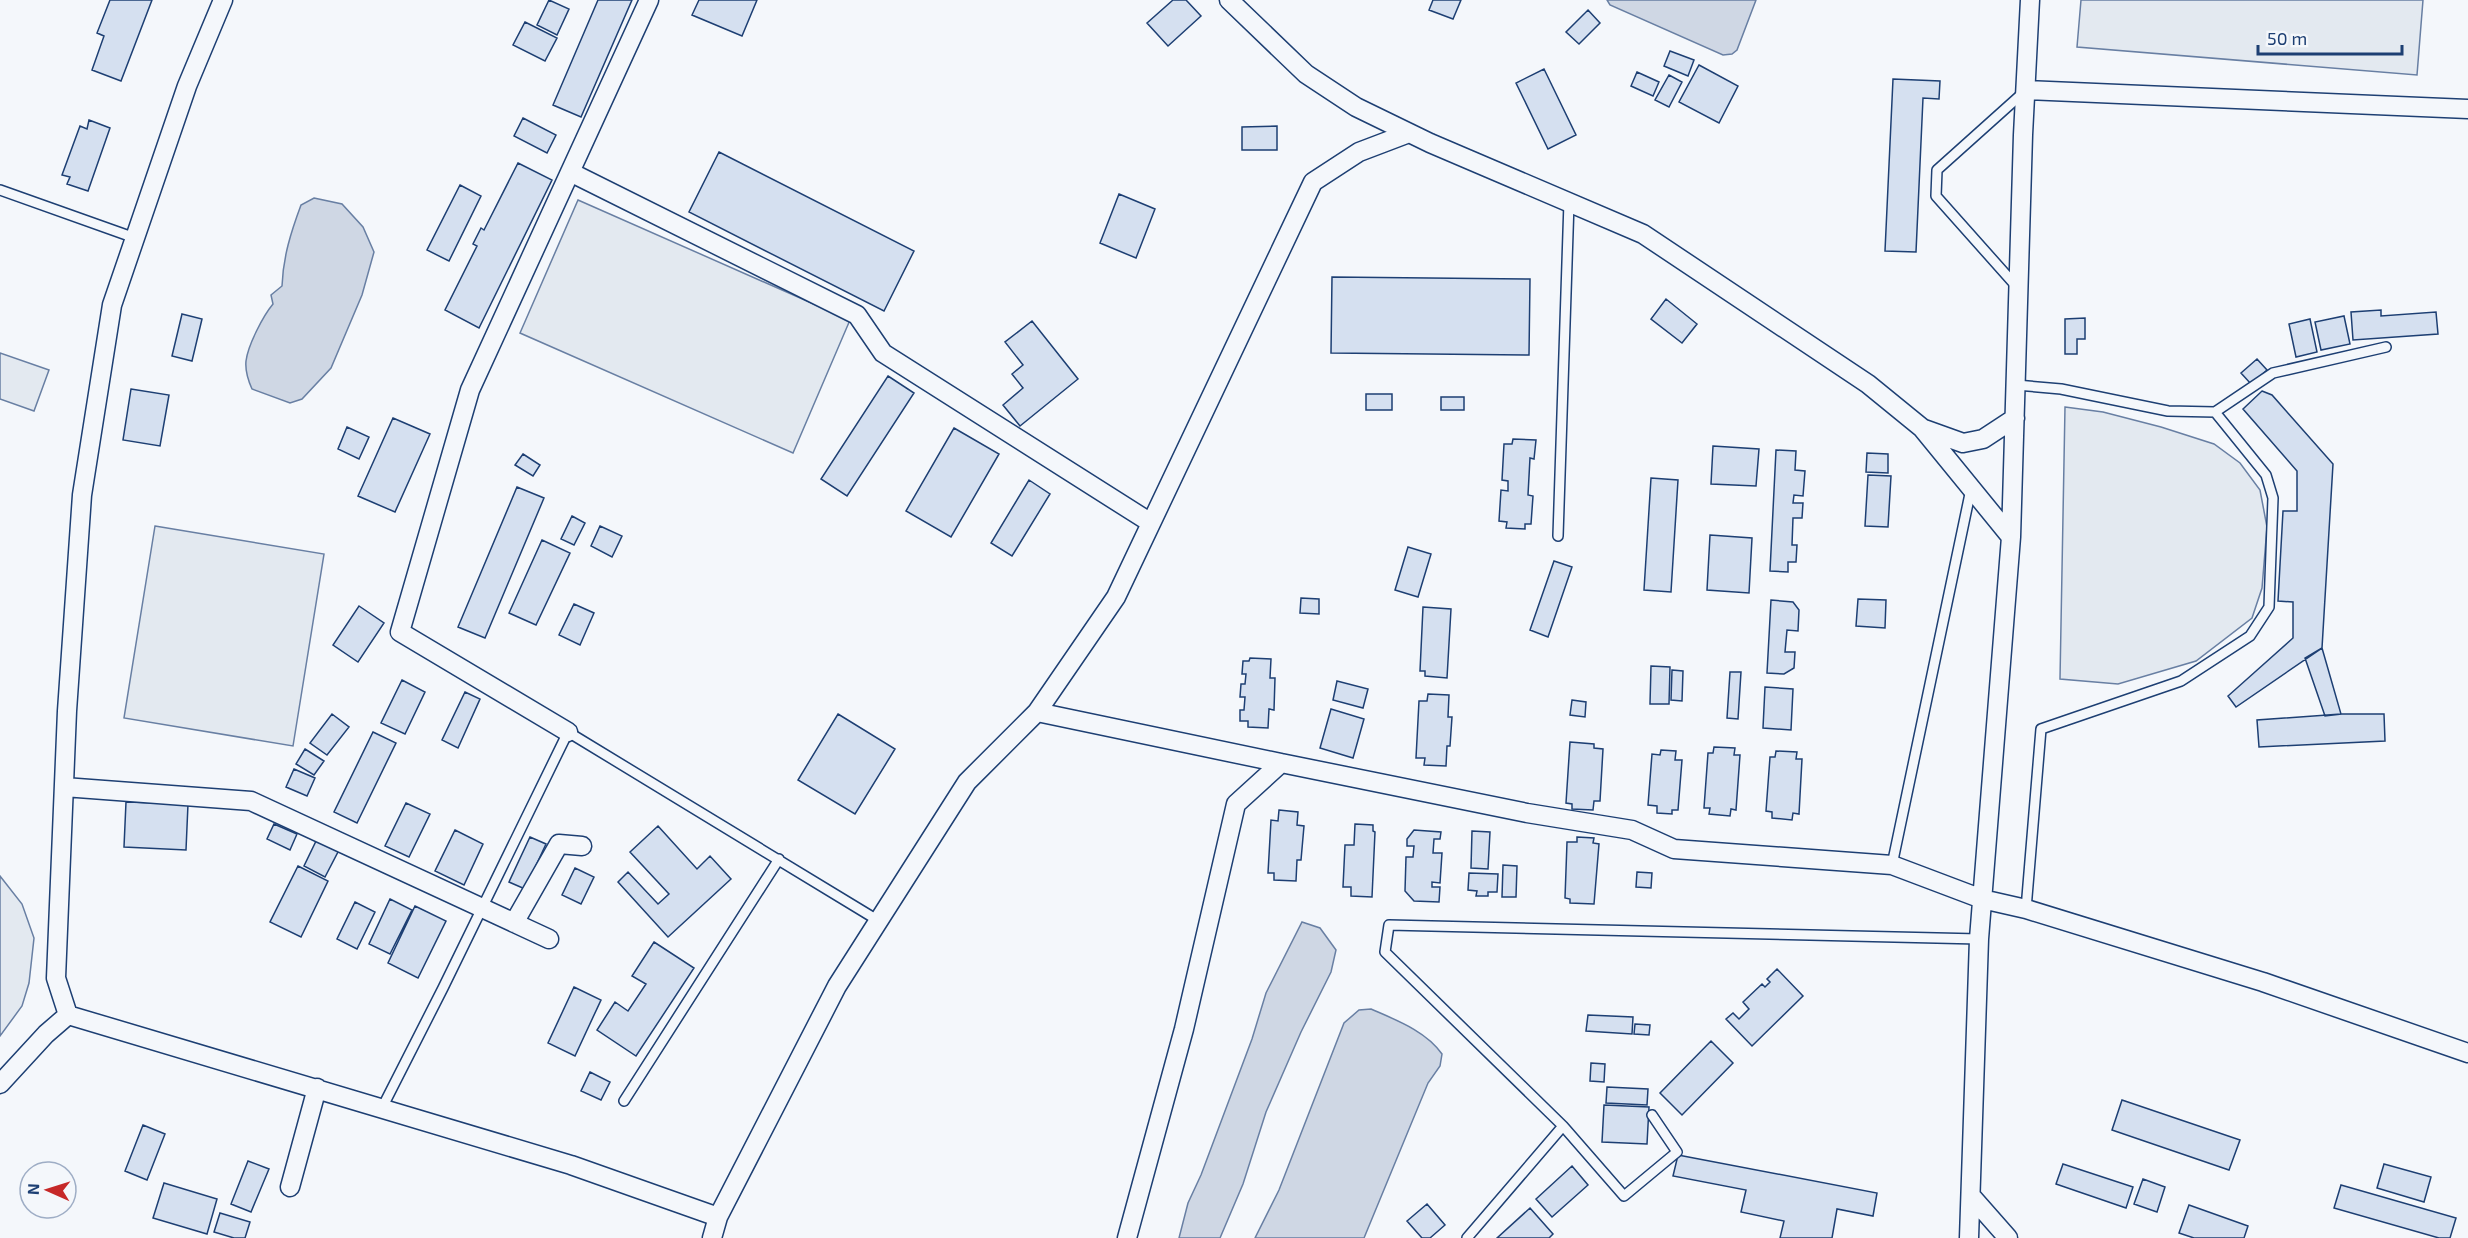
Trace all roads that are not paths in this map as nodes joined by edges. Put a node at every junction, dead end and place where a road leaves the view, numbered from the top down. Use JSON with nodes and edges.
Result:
{"nodes":[{"id":1,"x":223,"y":0,"type":"edge"},
{"id":2,"x":648,"y":0,"type":"edge"},
{"id":3,"x":1229,"y":0,"type":"edge"},
{"id":4,"x":2030,"y":0,"type":"edge"},
{"id":5,"x":2026,"y":90,"type":"junction"},
{"id":6,"x":2468,"y":109,"type":"edge"},
{"id":7,"x":1409,"y":133,"type":"junction"},
{"id":8,"x":570,"y":172,"type":"junction"},
{"id":9,"x":0,"y":190,"type":"edge"},
{"id":10,"x":1569,"y":202,"type":"junction"},
{"id":11,"x":135,"y":238,"type":"junction"},
{"id":12,"x":2019,"y":289,"type":"junction"},
{"id":13,"x":2386,"y":347,"type":"dead end"},
{"id":14,"x":2016,"y":385,"type":"junction"},
{"id":15,"x":2216,"y":412,"type":"junction"},
{"id":16,"x":2015,"y":418,"type":"junction"},
{"id":17,"x":1922,"y":428,"type":"junction"},
{"id":18,"x":1972,"y":488,"type":"junction"},
{"id":19,"x":1151,"y":523,"type":"junction"},
{"id":20,"x":1558,"y":536,"type":"dead end"},
{"id":21,"x":2012,"y":537,"type":"junction"},
{"id":22,"x":1037,"y":712,"type":"junction"},
{"id":23,"x":568,"y":732,"type":"junction"},
{"id":24,"x":1281,"y":763,"type":"junction"},
{"id":25,"x":64,"y":787,"type":"junction"},
{"id":26,"x":582,"y":846,"type":"dead end"},
{"id":27,"x":779,"y":859,"type":"junction"},
{"id":28,"x":1892,"y":865,"type":"junction"},
{"id":29,"x":1982,"y":899,"type":"junction"},
{"id":30,"x":2026,"y":909,"type":"junction"},
{"id":31,"x":879,"y":921,"type":"junction"},
{"id":32,"x":514,"y":923,"type":"junction"},
{"id":33,"x":549,"y":939,"type":"dead end"},
{"id":34,"x":1979,"y":939,"type":"junction"},
{"id":35,"x":68,"y":1015,"type":"junction"},
{"id":36,"x":2468,"y":1053,"type":"edge"},
{"id":37,"x":0,"y":1084,"type":"edge"},
{"id":38,"x":316,"y":1088,"type":"junction"},
{"id":39,"x":624,"y":1101,"type":"dead end"},
{"id":40,"x":382,"y":1108,"type":"junction"},
{"id":41,"x":1652,"y":1114,"type":"dead end"},
{"id":42,"x":1563,"y":1126,"type":"junction"},
{"id":43,"x":290,"y":1187,"type":"dead end"},
{"id":44,"x":1971,"y":1196,"type":"junction"},
{"id":45,"x":718,"y":1216,"type":"junction"},
{"id":46,"x":712,"y":1238,"type":"edge"},
{"id":47,"x":1127,"y":1238,"type":"edge"},
{"id":48,"x":1467,"y":1238,"type":"edge"},
{"id":49,"x":1969,"y":1238,"type":"edge"},
{"id":50,"x":2008,"y":1238,"type":"edge"}],
"edges":[{"from":1,"to":11,"type":"street"},
{"from":2,"to":8,"type":"street"},
{"from":3,"to":7,"type":"street"},
{"from":4,"to":5,"type":"street"},
{"from":5,"to":6,"type":"street"},
{"from":5,"to":12,"type":"street"},
{"from":5,"to":12,"type":"lane"},
{"from":7,"to":10,"type":"street"},
{"from":7,"to":19,"type":"street"},
{"from":8,"to":19,"type":"street"},
{"from":8,"to":23,"type":"street"},
{"from":9,"to":11,"type":"lane"},
{"from":10,"to":17,"type":"street"},
{"from":10,"to":20,"type":"lane"},
{"from":11,"to":25,"type":"street"},
{"from":12,"to":14,"type":"street"},
{"from":13,"to":15,"type":"lane"},
{"from":14,"to":15,"type":"lane"},
{"from":14,"to":16,"type":"street"},
{"from":15,"to":30,"type":"lane"},
{"from":16,"to":17,"type":"street"},
{"from":16,"to":21,"type":"street"},
{"from":17,"to":18,"type":"street"},
{"from":18,"to":21,"type":"street"},
{"from":18,"to":28,"type":"lane"},
{"from":19,"to":22,"type":"street"},
{"from":21,"to":29,"type":"street"},
{"from":22,"to":24,"type":"street"},
{"from":22,"to":31,"type":"street"},
{"from":23,"to":27,"type":"lane"},
{"from":23,"to":40,"type":"lane"},
{"from":24,"to":28,"type":"street"},
{"from":24,"to":47,"type":"street"},
{"from":25,"to":32,"type":"street"},
{"from":25,"to":35,"type":"street"},
{"from":26,"to":32,"type":"street"},
{"from":27,"to":31,"type":"lane"},
{"from":27,"to":39,"type":"lane"},
{"from":28,"to":29,"type":"street"},
{"from":29,"to":30,"type":"street"},
{"from":29,"to":34,"type":"street"},
{"from":30,"to":36,"type":"street"},
{"from":31,"to":45,"type":"street"},
{"from":32,"to":33,"type":"street"},
{"from":34,"to":42,"type":"lane"},
{"from":34,"to":44,"type":"street"},
{"from":35,"to":37,"type":"street"},
{"from":35,"to":38,"type":"street"},
{"from":38,"to":40,"type":"street"},
{"from":38,"to":43,"type":"street"},
{"from":40,"to":45,"type":"street"},
{"from":41,"to":42,"type":"lane"},
{"from":42,"to":48,"type":"lane"},
{"from":44,"to":49,"type":"street"},
{"from":44,"to":50,"type":"street"},
{"from":45,"to":46,"type":"street"}]}
